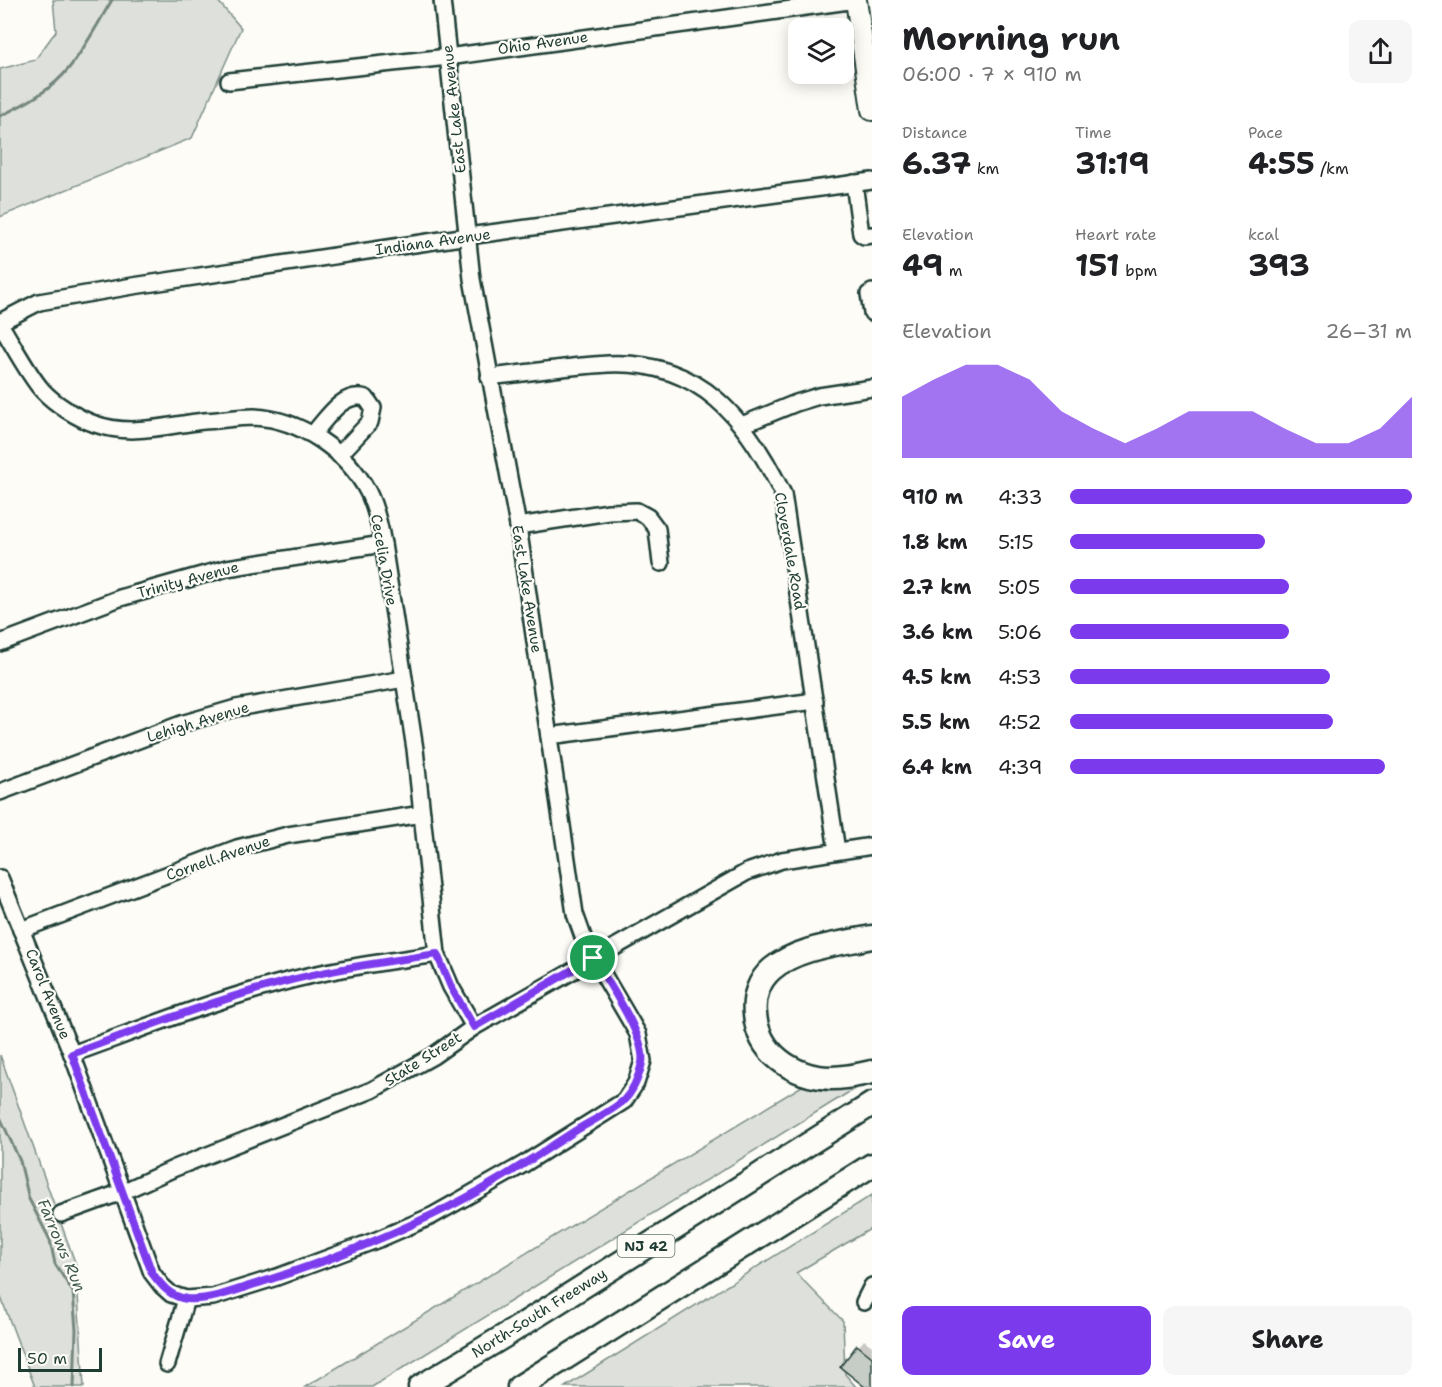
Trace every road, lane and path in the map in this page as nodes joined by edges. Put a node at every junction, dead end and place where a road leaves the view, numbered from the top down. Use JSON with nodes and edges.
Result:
{"nodes":[{"id":1,"x":442,"y":0,"type":"edge"},
{"id":2,"x":856,"y":0,"type":"edge"},
{"id":3,"x":448,"y":57,"type":"junction"},
{"id":4,"x":229,"y":81,"type":"dead end"},
{"id":5,"x":872,"y":110,"type":"edge"},
{"id":6,"x":872,"y":181,"type":"edge"},
{"id":7,"x":854,"y":183,"type":"junction"},
{"id":8,"x":872,"y":235,"type":"edge"},
{"id":9,"x":468,"y":237,"type":"junction"},
{"id":10,"x":872,"y":292,"type":"edge"},
{"id":11,"x":872,"y":313,"type":"edge"},
{"id":12,"x":0,"y":323,"type":"edge"},
{"id":13,"x":489,"y":378,"type":"junction"},
{"id":14,"x":872,"y":388,"type":"edge"},
{"id":15,"x":742,"y":425,"type":"junction"},
{"id":16,"x":313,"y":434,"type":"junction"},
{"id":17,"x":339,"y":455,"type":"junction"},
{"id":18,"x":518,"y":526,"type":"junction"},
{"id":19,"x":383,"y":544,"type":"junction"},
{"id":20,"x":662,"y":563,"type":"dead end"},
{"id":21,"x":0,"y":643,"type":"edge"},
{"id":22,"x":404,"y":679,"type":"junction"},
{"id":23,"x":815,"y":701,"type":"junction"},
{"id":24,"x":549,"y":736,"type":"junction"},
{"id":25,"x":0,"y":792,"type":"edge"},
{"id":26,"x":422,"y":814,"type":"junction"},
{"id":27,"x":872,"y":846,"type":"edge"},
{"id":28,"x":837,"y":851,"type":"junction"},
{"id":29,"x":0,"y":878,"type":"edge"},
{"id":30,"x":21,"y":930,"type":"junction"},
{"id":31,"x":872,"y":937,"type":"edge"},
{"id":32,"x":437,"y":954,"type":"junction"},
{"id":33,"x":593,"y":958,"type":"junction"},
{"id":34,"x":474,"y":1027,"type":"junction"},
{"id":35,"x":72,"y":1054,"type":"junction"},
{"id":36,"x":872,"y":1072,"type":"edge"},
{"id":37,"x":872,"y":1104,"type":"edge"},
{"id":38,"x":872,"y":1165,"type":"edge"},
{"id":39,"x":122,"y":1192,"type":"junction"},
{"id":40,"x":61,"y":1214,"type":"dead end"},
{"id":41,"x":872,"y":1286,"type":"edge"},
{"id":42,"x":186,"y":1299,"type":"junction"},
{"id":43,"x":864,"y":1302,"type":"dead end"},
{"id":44,"x":167,"y":1364,"type":"dead end"},
{"id":45,"x":420,"y":1387,"type":"edge"},
{"id":46,"x":519,"y":1387,"type":"edge"}],
"edges":[{"from":1,"to":3,"type":"street","name":"East Lake Avenue"},
{"from":2,"to":3,"type":"street","name":"Ohio Avenue"},
{"from":2,"to":5,"type":"main road"},
{"from":3,"to":4,"type":"street","name":"Ohio Avenue"},
{"from":3,"to":9,"type":"street","name":"East Lake Avenue"},
{"from":6,"to":7,"type":"street","name":"Indiana Avenue"},
{"from":7,"to":8,"type":"street"},
{"from":7,"to":9,"type":"street","name":"Indiana Avenue"},
{"from":9,"to":12,"type":"street","name":"Indiana Avenue"},
{"from":9,"to":13,"type":"street","name":"East Lake Avenue"},
{"from":10,"to":11,"type":"street"},
{"from":12,"to":16,"type":"street","name":"Cecelia Drive"},
{"from":13,"to":15,"type":"street","name":"Cloverdale Road"},
{"from":13,"to":18,"type":"street","name":"East Lake Avenue"},
{"from":14,"to":15,"type":"street"},
{"from":15,"to":23,"type":"street","name":"Cloverdale Road"},
{"from":16,"to":17,"type":"street","name":"Cecelia Drive"},
{"from":16,"to":17,"type":"street"},
{"from":17,"to":19,"type":"street","name":"Cecelia Drive"},
{"from":18,"to":20,"type":"street"},
{"from":18,"to":24,"type":"street","name":"East Lake Avenue"},
{"from":19,"to":21,"type":"street","name":"Trinity Avenue"},
{"from":19,"to":22,"type":"street","name":"Cecelia Drive"},
{"from":22,"to":25,"type":"street","name":"Lehigh Avenue"},
{"from":22,"to":26,"type":"street","name":"Cecelia Drive"},
{"from":23,"to":24,"type":"street"},
{"from":23,"to":28,"type":"street","name":"Cloverdale Road"},
{"from":24,"to":33,"type":"street","name":"East Lake Avenue"},
{"from":26,"to":30,"type":"street","name":"Cornell Avenue"},
{"from":26,"to":32,"type":"street","name":"Cecelia Drive"},
{"from":27,"to":28,"type":"street","name":"State Street"},
{"from":28,"to":33,"type":"street","name":"State Street"},
{"from":29,"to":30,"type":"street","name":"Carol Avenue"},
{"from":30,"to":35,"type":"street","name":"Carol Avenue"},
{"from":31,"to":36,"type":"highway"},
{"from":32,"to":34,"type":"street","name":"Cecelia Drive"},
{"from":32,"to":35,"type":"street"},
{"from":33,"to":34,"type":"street","name":"State Street"},
{"from":33,"to":42,"type":"street","name":"East Lake Avenue"},
{"from":34,"to":39,"type":"street","name":"State Street"},
{"from":35,"to":39,"type":"street","name":"Carol Avenue"},
{"from":37,"to":45,"type":"highway","name":"North-South Freeway","number":"NJ 42"},
{"from":38,"to":46,"type":"highway"},
{"from":39,"to":40,"type":"street","name":"State Street"},
{"from":39,"to":42,"type":"street","name":"Carol Avenue"},
{"from":41,"to":43,"type":"street"},
{"from":42,"to":44,"type":"street"}]}
